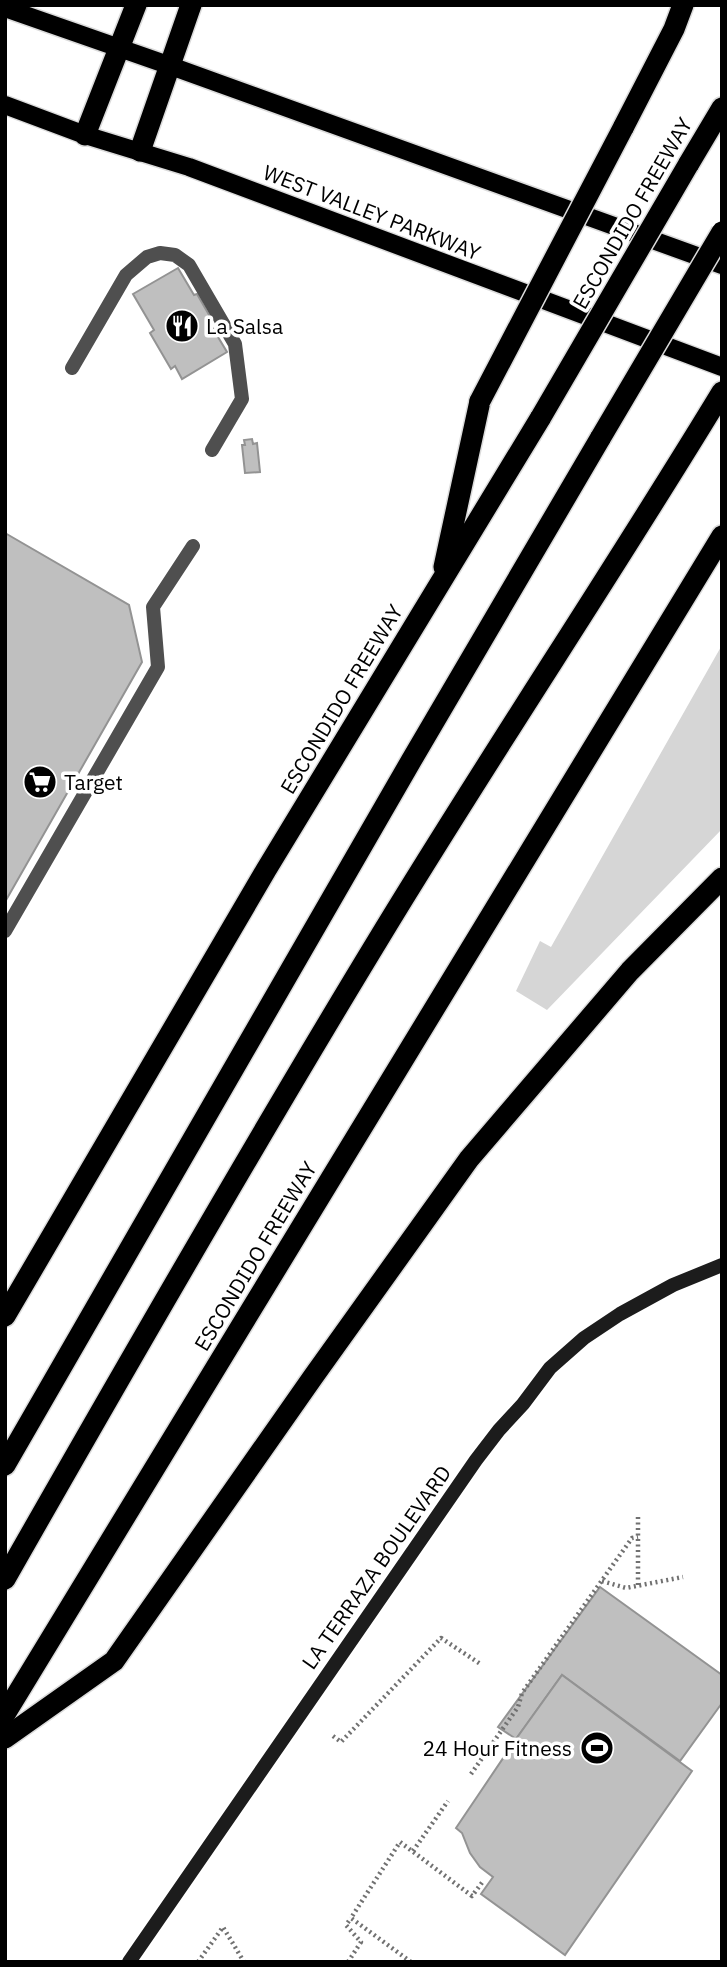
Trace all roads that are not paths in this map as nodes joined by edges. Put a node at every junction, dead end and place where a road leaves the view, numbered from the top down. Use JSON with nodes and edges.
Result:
{"nodes":[{"id":1,"x":136,"y":5,"type":"edge"},
{"id":2,"x":191,"y":5,"type":"edge"},
{"id":3,"x":683,"y":5,"type":"edge"},
{"id":4,"x":5,"y":8,"type":"edge"},
{"id":5,"x":119,"y":48,"type":"junction"},
{"id":6,"x":168,"y":65,"type":"junction"},
{"id":7,"x":5,"y":105,"type":"edge"},
{"id":8,"x":722,"y":108,"type":"edge"},
{"id":9,"x":85,"y":135,"type":"junction"},
{"id":10,"x":140,"y":150,"type":"junction"},
{"id":11,"x":722,"y":232,"type":"edge"},
{"id":12,"x":722,"y":265,"type":"edge"},
{"id":13,"x":722,"y":367,"type":"edge"},
{"id":14,"x":72,"y":368,"type":"dead end"},
{"id":15,"x":722,"y":392,"type":"edge"},
{"id":16,"x":212,"y":450,"type":"dead end"},
{"id":17,"x":722,"y":536,"type":"edge"},
{"id":18,"x":192,"y":546,"type":"dead end"},
{"id":19,"x":441,"y":583,"type":"junction"},
{"id":20,"x":722,"y":878,"type":"edge"},
{"id":21,"x":5,"y":931,"type":"edge"},
{"id":22,"x":722,"y":1265,"type":"edge"},
{"id":23,"x":5,"y":1316,"type":"edge"},
{"id":24,"x":5,"y":1465,"type":"edge"},
{"id":25,"x":5,"y":1578,"type":"edge"},
{"id":26,"x":5,"y":1714,"type":"edge"},
{"id":27,"x":5,"y":1738,"type":"edge"},
{"id":28,"x":129,"y":1962,"type":"edge"}],
"edges":[{"from":1,"to":5,"type":"highway"},
{"from":2,"to":6,"type":"highway"},
{"from":3,"to":19,"type":"highway","bridge":true},
{"from":4,"to":5,"type":"main road"},
{"from":5,"to":6,"type":"main road"},
{"from":5,"to":9,"type":"highway"},
{"from":6,"to":10,"type":"highway"},
{"from":6,"to":12,"type":"main road"},
{"from":7,"to":9,"type":"main road","name":"WEST VALLEY PARKWAY"},
{"from":8,"to":19,"type":"highway","name":"ESCONDIDO FREEWAY","bridge":true},
{"from":9,"to":10,"type":"main road","name":"WEST VALLEY PARKWAY"},
{"from":10,"to":13,"type":"main road","name":"WEST VALLEY PARKWAY"},
{"from":11,"to":24,"type":"highway","bridge":true},
{"from":14,"to":16,"type":"lane"},
{"from":15,"to":25,"type":"highway"},
{"from":17,"to":26,"type":"highway","name":"ESCONDIDO FREEWAY"},
{"from":18,"to":21,"type":"lane"},
{"from":19,"to":23,"type":"highway","name":"ESCONDIDO FREEWAY"},
{"from":20,"to":27,"type":"highway"},
{"from":22,"to":28,"type":"street","name":"LA TERRAZA BOULEVARD"}]}
